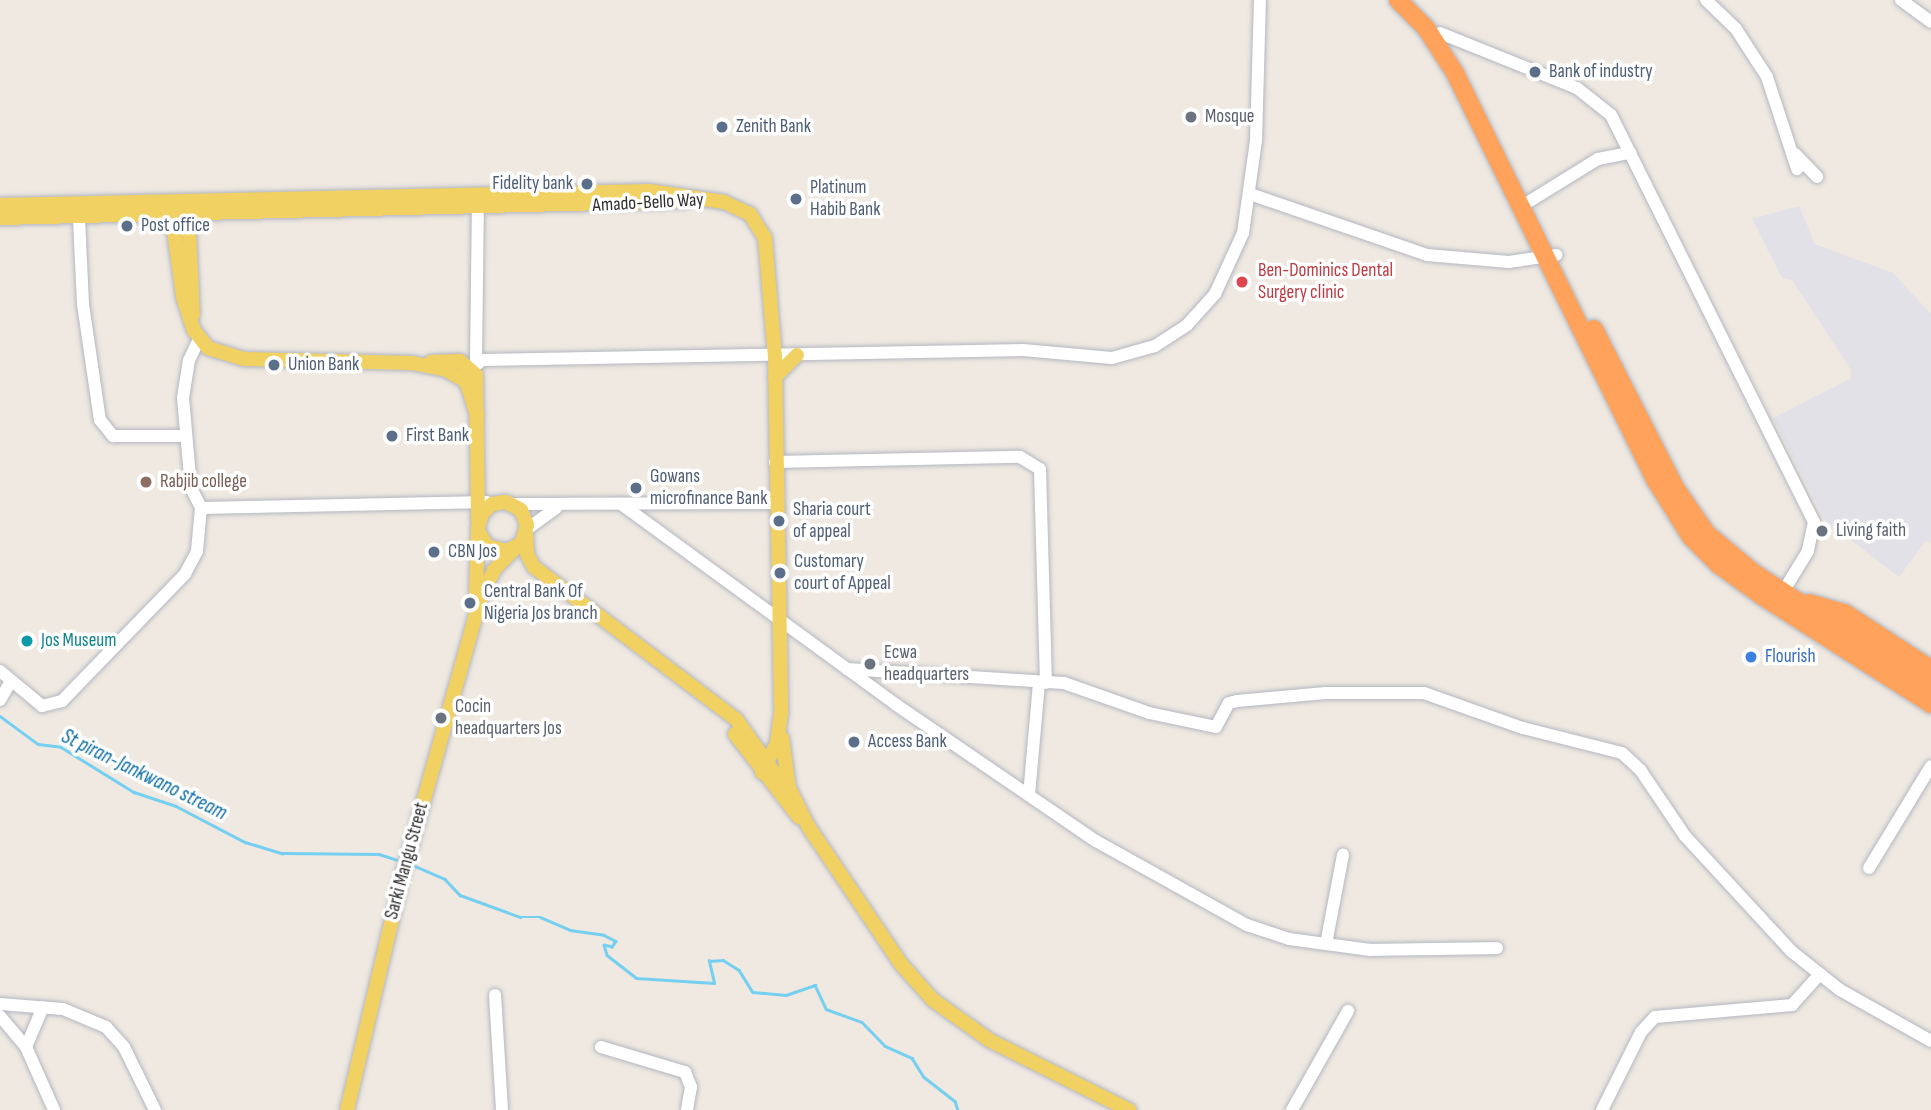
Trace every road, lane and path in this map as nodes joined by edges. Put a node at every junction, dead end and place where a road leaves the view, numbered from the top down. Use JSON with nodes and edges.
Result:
{"nodes":[{"id":1,"x":1260,"y":0,"type":"edge"},
{"id":2,"x":1402,"y":0,"type":"edge"},
{"id":3,"x":1706,"y":0,"type":"edge"},
{"id":4,"x":1901,"y":0,"type":"edge"},
{"id":5,"x":1931,"y":22,"type":"edge"},
{"id":6,"x":1440,"y":33,"type":"junction"},
{"id":7,"x":1792,"y":151,"type":"junction"},
{"id":8,"x":1630,"y":153,"type":"junction"},
{"id":9,"x":1797,"y":169,"type":"dead end"},
{"id":10,"x":1816,"y":177,"type":"dead end"},
{"id":11,"x":1250,"y":194,"type":"junction"},
{"id":12,"x":478,"y":201,"type":"junction"},
{"id":13,"x":1530,"y":201,"type":"junction"},
{"id":14,"x":0,"y":205,"type":"edge"},
{"id":15,"x":171,"y":209,"type":"junction"},
{"id":16,"x":188,"y":209,"type":"junction"},
{"id":17,"x":223,"y":215,"type":"junction"},
{"id":18,"x":0,"y":218,"type":"edge"},
{"id":19,"x":129,"y":218,"type":"junction"},
{"id":20,"x":79,"y":219,"type":"junction"},
{"id":21,"x":183,"y":247,"type":"junction"},
{"id":22,"x":1551,"y":257,"type":"junction"},
{"id":23,"x":197,"y":335,"type":"junction"},
{"id":24,"x":797,"y":355,"type":"junction"},
{"id":25,"x":775,"y":356,"type":"junction"},
{"id":26,"x":470,"y":368,"type":"junction"},
{"id":27,"x":775,"y":377,"type":"junction"},
{"id":28,"x":186,"y":436,"type":"junction"},
{"id":29,"x":775,"y":462,"type":"junction"},
{"id":30,"x":479,"y":468,"type":"junction"},
{"id":31,"x":478,"y":503,"type":"junction"},
{"id":32,"x":506,"y":503,"type":"junction"},
{"id":33,"x":776,"y":503,"type":"junction"},
{"id":34,"x":621,"y":504,"type":"junction"},
{"id":35,"x":563,"y":506,"type":"junction"},
{"id":36,"x":201,"y":508,"type":"junction"},
{"id":37,"x":478,"y":527,"type":"junction"},
{"id":38,"x":527,"y":532,"type":"junction"},
{"id":39,"x":505,"y":552,"type":"junction"},
{"id":40,"x":549,"y":581,"type":"junction"},
{"id":41,"x":1788,"y":597,"type":"junction"},
{"id":42,"x":476,"y":615,"type":"junction"},
{"id":43,"x":780,"y":618,"type":"junction"},
{"id":44,"x":1814,"y":627,"type":"junction"},
{"id":45,"x":1846,"y":638,"type":"junction"},
{"id":46,"x":847,"y":669,"type":"junction"},
{"id":47,"x":1931,"y":669,"type":"edge"},
{"id":48,"x":0,"y":671,"type":"edge"},
{"id":49,"x":10,"y":683,"type":"junction"},
{"id":50,"x":1043,"y":683,"type":"junction"},
{"id":51,"x":1931,"y":687,"type":"edge"},
{"id":52,"x":0,"y":700,"type":"edge"},
{"id":53,"x":1931,"y":704,"type":"edge"},
{"id":54,"x":781,"y":714,"type":"junction"},
{"id":55,"x":1931,"y":715,"type":"edge"},
{"id":56,"x":1931,"y":766,"type":"edge"},
{"id":57,"x":764,"y":767,"type":"junction"},
{"id":58,"x":1029,"y":795,"type":"junction"},
{"id":59,"x":798,"y":808,"type":"junction"},
{"id":60,"x":808,"y":826,"type":"junction"},
{"id":61,"x":1343,"y":855,"type":"dead end"},
{"id":62,"x":1869,"y":869,"type":"dead end"},
{"id":63,"x":1326,"y":944,"type":"junction"},
{"id":64,"x":1497,"y":948,"type":"dead end"},
{"id":65,"x":1820,"y":974,"type":"junction"},
{"id":66,"x":495,"y":995,"type":"dead end"},
{"id":67,"x":0,"y":1004,"type":"edge"},
{"id":68,"x":43,"y":1007,"type":"junction"},
{"id":69,"x":1348,"y":1011,"type":"dead end"},
{"id":70,"x":0,"y":1016,"type":"edge"},
{"id":71,"x":1931,"y":1041,"type":"edge"},
{"id":72,"x":26,"y":1047,"type":"junction"},
{"id":73,"x":601,"y":1047,"type":"dead end"},
{"id":74,"x":54,"y":1110,"type":"edge"},
{"id":75,"x":155,"y":1110,"type":"edge"},
{"id":76,"x":347,"y":1110,"type":"edge"},
{"id":77,"x":502,"y":1110,"type":"edge"},
{"id":78,"x":687,"y":1110,"type":"edge"},
{"id":79,"x":1129,"y":1110,"type":"edge"},
{"id":80,"x":1292,"y":1110,"type":"edge"},
{"id":81,"x":1602,"y":1110,"type":"edge"}],
"edges":[{"from":1,"to":11,"type":"street"},
{"from":2,"to":6,"type":"highway"},
{"from":2,"to":22,"type":"highway"},
{"from":3,"to":7,"type":"street"},
{"from":4,"to":5,"type":"street"},
{"from":6,"to":8,"type":"street"},
{"from":6,"to":13,"type":"highway"},
{"from":7,"to":9,"type":"street"},
{"from":7,"to":10,"type":"street"},
{"from":8,"to":13,"type":"street"},
{"from":8,"to":41,"type":"street"},
{"from":11,"to":22,"type":"street"},
{"from":11,"to":24,"type":"street"},
{"from":12,"to":16,"type":"main road","name":"Amado-Bello Way"},
{"from":12,"to":17,"type":"main road","name":"Amado-Bello Way"},
{"from":12,"to":25,"type":"main road","name":"Amado-Bello Way"},
{"from":12,"to":26,"type":"street"},
{"from":13,"to":22,"type":"highway"},
{"from":14,"to":15,"type":"main road","name":"Amado-Bello Way"},
{"from":15,"to":16,"type":"main road","name":"Amado-Bello Way"},
{"from":15,"to":19,"type":"main road","name":"Amado-Bello Way"},
{"from":15,"to":21,"type":"main road"},
{"from":16,"to":17,"type":"main road","name":"Amado-Bello Way"},
{"from":16,"to":21,"type":"main road"},
{"from":17,"to":21,"type":"main road"},
{"from":18,"to":20,"type":"main road","name":"Amado-Bello Way"},
{"from":19,"to":20,"type":"main road","name":"Amado-Bello Way"},
{"from":19,"to":21,"type":"main road"},
{"from":20,"to":28,"type":"street"},
{"from":21,"to":23,"type":"main road"},
{"from":22,"to":41,"type":"highway"},
{"from":22,"to":44,"type":"highway"},
{"from":23,"to":26,"type":"main road"},
{"from":23,"to":28,"type":"street"},
{"from":24,"to":25,"type":"street"},
{"from":24,"to":27,"type":"main road"},
{"from":25,"to":26,"type":"street"},
{"from":25,"to":27,"type":"main road","name":"Amado-Bello Way"},
{"from":26,"to":30,"type":"main road"},
{"from":27,"to":29,"type":"main road","name":"Amado-Bello Way"},
{"from":28,"to":36,"type":"street"},
{"from":29,"to":33,"type":"main road","name":"Amado-Bello Way"},
{"from":29,"to":50,"type":"street"},
{"from":30,"to":31,"type":"main road"},
{"from":30,"to":32,"type":"main road"},
{"from":31,"to":32,"type":"street"},
{"from":31,"to":36,"type":"street"},
{"from":31,"to":37,"type":"main road"},
{"from":32,"to":35,"type":"street"},
{"from":32,"to":37,"type":"main road"},
{"from":32,"to":38,"type":"main road"},
{"from":33,"to":34,"type":"street"},
{"from":33,"to":43,"type":"main road","name":"Amado-Bello Way"},
{"from":34,"to":35,"type":"street"},
{"from":34,"to":43,"type":"street"},
{"from":35,"to":38,"type":"street"},
{"from":36,"to":49,"type":"street"},
{"from":37,"to":39,"type":"main road"},
{"from":37,"to":42,"type":"main road"},
{"from":38,"to":39,"type":"main road"},
{"from":38,"to":40,"type":"main road"},
{"from":39,"to":40,"type":"main road"},
{"from":39,"to":42,"type":"main road"},
{"from":40,"to":57,"type":"main road"},
{"from":41,"to":45,"type":"highway"},
{"from":41,"to":47,"type":"highway"},
{"from":42,"to":76,"type":"main road","name":"Sarki Mangu Street"},
{"from":43,"to":46,"type":"street"},
{"from":43,"to":54,"type":"main road","name":"Amado-Bello Way"},
{"from":44,"to":45,"type":"highway"},
{"from":44,"to":55,"type":"highway"},
{"from":45,"to":51,"type":"highway"},
{"from":45,"to":53,"type":"highway"},
{"from":46,"to":50,"type":"street"},
{"from":46,"to":58,"type":"street"},
{"from":48,"to":49,"type":"street"},
{"from":49,"to":52,"type":"street"},
{"from":50,"to":58,"type":"street"},
{"from":50,"to":65,"type":"street"},
{"from":54,"to":57,"type":"main road"},
{"from":54,"to":59,"type":"main road"},
{"from":56,"to":62,"type":"street"},
{"from":57,"to":59,"type":"main road"},
{"from":57,"to":60,"type":"main road"},
{"from":58,"to":63,"type":"street"},
{"from":59,"to":60,"type":"main road"},
{"from":60,"to":79,"type":"main road"},
{"from":61,"to":63,"type":"street"},
{"from":63,"to":64,"type":"street"},
{"from":65,"to":71,"type":"street"},
{"from":65,"to":81,"type":"street"},
{"from":66,"to":77,"type":"street"},
{"from":67,"to":68,"type":"street"},
{"from":68,"to":72,"type":"street"},
{"from":68,"to":75,"type":"street"},
{"from":69,"to":80,"type":"street"},
{"from":70,"to":72,"type":"street"},
{"from":72,"to":74,"type":"street"},
{"from":73,"to":78,"type":"street"}]}
